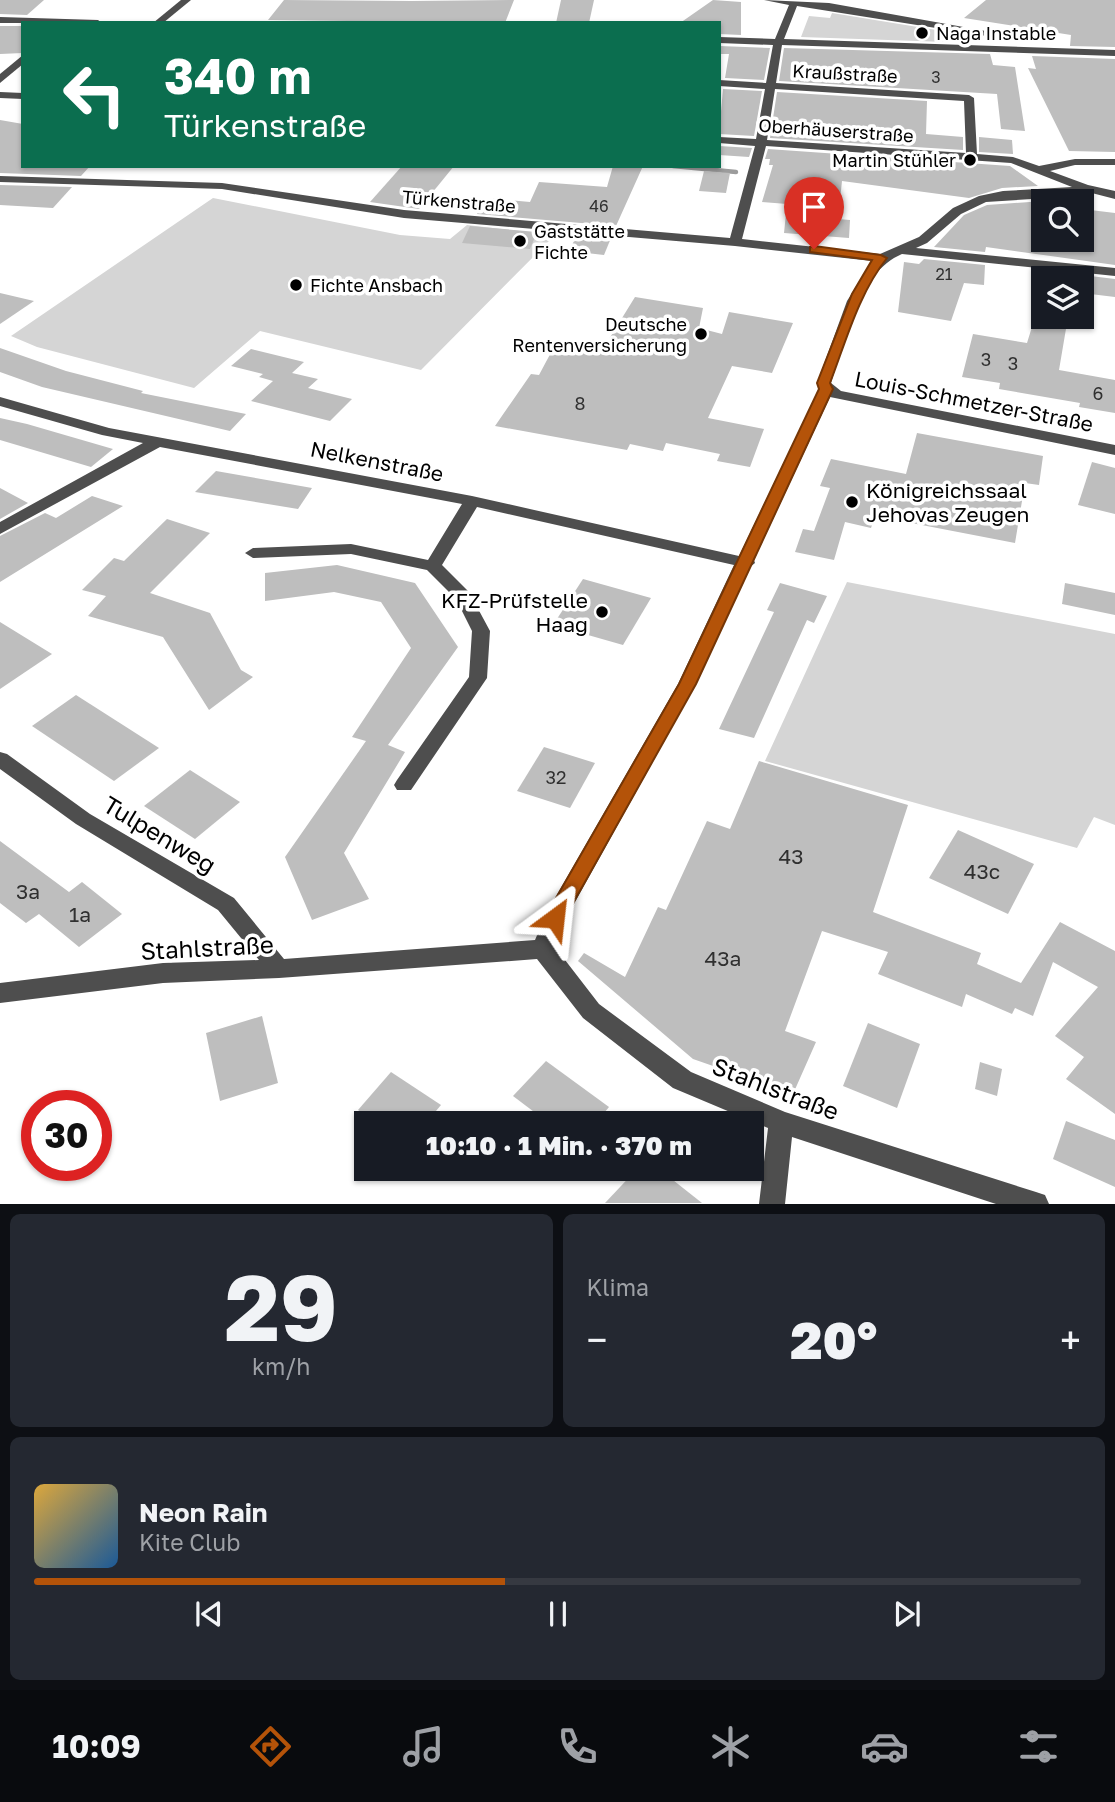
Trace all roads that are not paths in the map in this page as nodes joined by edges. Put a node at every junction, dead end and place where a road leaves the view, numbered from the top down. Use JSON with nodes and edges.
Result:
{"nodes":[{"id":1,"x":187,"y":0,"type":"edge"},
{"id":2,"x":768,"y":0,"type":"edge"},
{"id":3,"x":794,"y":1,"type":"edge"},
{"id":4,"x":0,"y":20,"type":"edge"},
{"id":5,"x":39,"y":21,"type":"edge"},
{"id":6,"x":160,"y":21,"type":"edge"},
{"id":7,"x":981,"y":32,"type":"junction"},
{"id":8,"x":721,"y":40,"type":"edge"},
{"id":9,"x":779,"y":42,"type":"junction"},
{"id":10,"x":982,"y":48,"type":"junction"},
{"id":11,"x":1103,"y":52,"type":"junction"},
{"id":12,"x":1115,"y":53,"type":"edge"},
{"id":13,"x":21,"y":60,"type":"edge"},
{"id":14,"x":0,"y":80,"type":"edge"},
{"id":15,"x":721,"y":83,"type":"edge"},
{"id":16,"x":772,"y":86,"type":"junction"},
{"id":17,"x":0,"y":95,"type":"edge"},
{"id":18,"x":21,"y":96,"type":"edge"},
{"id":19,"x":721,"y":139,"type":"edge"},
{"id":20,"x":761,"y":143,"type":"junction"},
{"id":21,"x":972,"y":157,"type":"junction"},
{"id":22,"x":1115,"y":162,"type":"edge"},
{"id":23,"x":1041,"y":169,"type":"junction"},
{"id":24,"x":0,"y":179,"type":"edge"},
{"id":25,"x":1084,"y":188,"type":"junction"},
{"id":26,"x":1115,"y":195,"type":"edge"},
{"id":27,"x":736,"y":242,"type":"junction"},
{"id":28,"x":904,"y":250,"type":"junction"},
{"id":29,"x":881,"y":258,"type":"junction"},
{"id":30,"x":1115,"y":272,"type":"edge"},
{"id":31,"x":826,"y":389,"type":"junction"},
{"id":32,"x":0,"y":401,"type":"edge"},
{"id":33,"x":157,"y":442,"type":"junction"},
{"id":34,"x":1115,"y":450,"type":"edge"},
{"id":35,"x":472,"y":501,"type":"junction"},
{"id":36,"x":0,"y":529,"type":"edge"},
{"id":37,"x":253,"y":553,"type":"dead end"},
{"id":38,"x":747,"y":563,"type":"junction"},
{"id":39,"x":433,"y":566,"type":"junction"},
{"id":40,"x":0,"y":760,"type":"edge"},
{"id":41,"x":404,"y":785,"type":"dead end"},
{"id":42,"x":542,"y":949,"type":"junction"},
{"id":43,"x":279,"y":969,"type":"junction"},
{"id":44,"x":0,"y":993,"type":"edge"},
{"id":45,"x":781,"y":1122,"type":"junction"},
{"id":46,"x":772,"y":1203,"type":"edge"},
{"id":47,"x":1035,"y":1203,"type":"edge"}],
"edges":[{"from":1,"to":6,"type":"street"},
{"from":2,"to":3,"type":"street"},
{"from":3,"to":7,"type":"street"},
{"from":3,"to":9,"type":"street"},
{"from":4,"to":5,"type":"street"},
{"from":7,"to":10,"type":"street"},
{"from":7,"to":11,"type":"street"},
{"from":8,"to":9,"type":"street"},
{"from":9,"to":10,"type":"street"},
{"from":9,"to":16,"type":"street"},
{"from":10,"to":11,"type":"street"},
{"from":11,"to":12,"type":"street"},
{"from":13,"to":14,"type":"street"},
{"from":15,"to":16,"type":"street","name":"Kraußstraße"},
{"from":16,"to":20,"type":"street"},
{"from":16,"to":21,"type":"street","name":"Kraußstraße"},
{"from":17,"to":18,"type":"street"},
{"from":19,"to":20,"type":"street","name":"Oberhäuserstraße"},
{"from":20,"to":21,"type":"street","name":"Oberhäuserstraße"},
{"from":20,"to":27,"type":"street"},
{"from":21,"to":23,"type":"street","name":"Oberhäuserstraße"},
{"from":22,"to":23,"type":"street","name":"Oberhäuserstraße"},
{"from":23,"to":25,"type":"street"},
{"from":24,"to":27,"type":"street","name":"Türkenstraße"},
{"from":25,"to":26,"type":"street"},
{"from":25,"to":28,"type":"street"},
{"from":27,"to":29,"type":"street","name":"Türkenstraße"},
{"from":28,"to":29,"type":"street"},
{"from":28,"to":30,"type":"street"},
{"from":29,"to":31,"type":"street"},
{"from":31,"to":34,"type":"street","name":"Louis-Schmetzer-Straße"},
{"from":31,"to":38,"type":"street"},
{"from":32,"to":33,"type":"street","name":"Nelkenstraße"},
{"from":33,"to":35,"type":"street","name":"Nelkenstraße"},
{"from":33,"to":36,"type":"street"},
{"from":35,"to":38,"type":"street","name":"Nelkenstraße"},
{"from":35,"to":39,"type":"street"},
{"from":37,"to":39,"type":"street"},
{"from":38,"to":42,"type":"street"},
{"from":39,"to":41,"type":"street"},
{"from":40,"to":43,"type":"street","name":"Tulpenweg"},
{"from":42,"to":43,"type":"street","name":"Stahlstraße"},
{"from":42,"to":45,"type":"street","name":"Stahlstraße"},
{"from":43,"to":44,"type":"street","name":"Stahlstraße"},
{"from":45,"to":46,"type":"street"},
{"from":45,"to":47,"type":"street","name":"Stahlstraße"}]}
